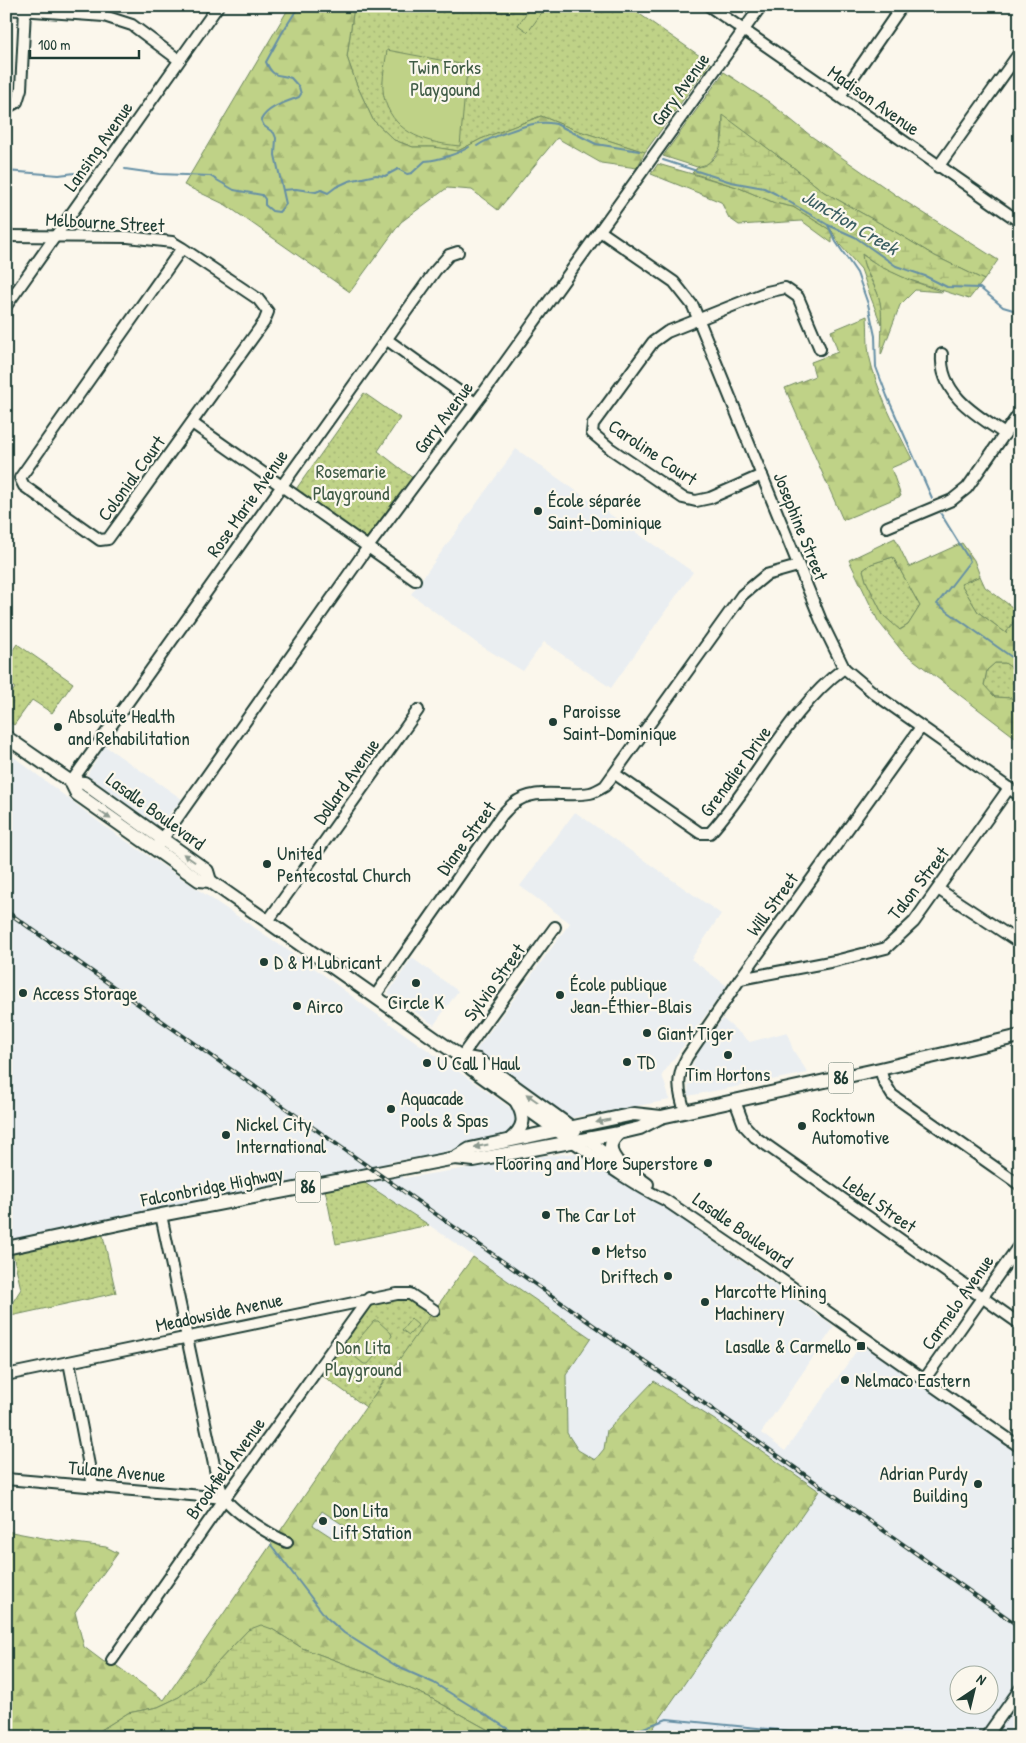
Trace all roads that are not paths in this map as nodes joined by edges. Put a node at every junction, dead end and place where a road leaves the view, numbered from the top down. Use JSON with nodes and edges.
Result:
{"nodes":[{"id":1,"x":218,"y":6,"type":"edge"},
{"id":2,"x":708,"y":6,"type":"edge"},
{"id":3,"x":761,"y":6,"type":"edge"},
{"id":4,"x":902,"y":6,"type":"edge"},
{"id":5,"x":6,"y":9,"type":"edge"},
{"id":6,"x":25,"y":10,"type":"junction"},
{"id":7,"x":106,"y":11,"type":"edge"},
{"id":8,"x":744,"y":31,"type":"junction"},
{"id":9,"x":1020,"y":52,"type":"edge"},
{"id":10,"x":179,"y":60,"type":"junction"},
{"id":11,"x":840,"y":96,"type":"junction"},
{"id":12,"x":6,"y":108,"type":"edge"},
{"id":13,"x":938,"y":167,"type":"junction"},
{"id":14,"x":1020,"y":222,"type":"edge"},
{"id":15,"x":600,"y":231,"type":"junction"},
{"id":16,"x":6,"y":236,"type":"edge"},
{"id":17,"x":56,"y":236,"type":"junction"},
{"id":18,"x":182,"y":248,"type":"junction"},
{"id":19,"x":458,"y":252,"type":"dead end"},
{"id":20,"x":6,"y":306,"type":"edge"},
{"id":21,"x":268,"y":312,"type":"joint"},
{"id":22,"x":700,"y":320,"type":"junction"},
{"id":23,"x":386,"y":339,"type":"junction"},
{"id":24,"x":820,"y":349,"type":"dead end"},
{"id":25,"x":942,"y":354,"type":"dead end"},
{"id":26,"x":475,"y":403,"type":"junction"},
{"id":27,"x":1020,"y":412,"type":"edge"},
{"id":28,"x":192,"y":423,"type":"junction"},
{"id":29,"x":1005,"y":434,"type":"junction"},
{"id":30,"x":762,"y":475,"type":"junction"},
{"id":31,"x":281,"y":486,"type":"junction"},
{"id":32,"x":887,"y":527,"type":"dead end"},
{"id":33,"x":368,"y":547,"type":"junction"},
{"id":34,"x":798,"y":566,"type":"junction"},
{"id":35,"x":414,"y":580,"type":"dead end"},
{"id":36,"x":844,"y":668,"type":"junction"},
{"id":37,"x":418,"y":710,"type":"dead end"},
{"id":38,"x":921,"y":727,"type":"junction"},
{"id":39,"x":6,"y":737,"type":"edge"},
{"id":40,"x":615,"y":774,"type":"junction"},
{"id":41,"x":72,"y":782,"type":"junction"},
{"id":42,"x":1009,"y":788,"type":"junction"},
{"id":43,"x":1020,"y":796,"type":"edge"},
{"id":44,"x":163,"y":839,"type":"junction"},
{"id":45,"x":155,"y":850,"type":"junction"},
{"id":46,"x":210,"y":881,"type":"junction"},
{"id":47,"x":938,"y":889,"type":"junction"},
{"id":48,"x":268,"y":921,"type":"junction"},
{"id":49,"x":555,"y":927,"type":"dead end"},
{"id":50,"x":1020,"y":943,"type":"edge"},
{"id":51,"x":740,"y":979,"type":"junction"},
{"id":52,"x":375,"y":996,"type":"junction"},
{"id":53,"x":1020,"y":1036,"type":"edge"},
{"id":54,"x":461,"y":1057,"type":"junction"},
{"id":55,"x":880,"y":1069,"type":"junction"},
{"id":56,"x":515,"y":1099,"type":"junction"},
{"id":57,"x":734,"y":1101,"type":"junction"},
{"id":58,"x":685,"y":1111,"type":"junction"},
{"id":59,"x":661,"y":1117,"type":"junction"},
{"id":60,"x":571,"y":1127,"type":"junction"},
{"id":61,"x":558,"y":1130,"type":"junction"},
{"id":62,"x":619,"y":1133,"type":"junction"},
{"id":63,"x":586,"y":1139,"type":"junction"},
{"id":64,"x":510,"y":1140,"type":"junction"},
{"id":65,"x":572,"y":1141,"type":"junction"},
{"id":66,"x":455,"y":1158,"type":"junction"},
{"id":67,"x":619,"y":1164,"type":"junction"},
{"id":68,"x":1020,"y":1185,"type":"edge"},
{"id":69,"x":665,"y":1200,"type":"junction"},
{"id":70,"x":161,"y":1215,"type":"junction"},
{"id":71,"x":1020,"y":1244,"type":"edge"},
{"id":72,"x":6,"y":1248,"type":"edge"},
{"id":73,"x":982,"y":1297,"type":"junction"},
{"id":74,"x":369,"y":1298,"type":"junction"},
{"id":75,"x":434,"y":1310,"type":"dead end"},
{"id":76,"x":1020,"y":1324,"type":"edge"},
{"id":77,"x":187,"y":1336,"type":"junction"},
{"id":78,"x":69,"y":1362,"type":"junction"},
{"id":79,"x":6,"y":1375,"type":"edge"},
{"id":80,"x":924,"y":1380,"type":"junction"},
{"id":81,"x":1020,"y":1447,"type":"edge"},
{"id":82,"x":6,"y":1479,"type":"edge"},
{"id":83,"x":93,"y":1486,"type":"junction"},
{"id":84,"x":225,"y":1498,"type":"junction"},
{"id":85,"x":287,"y":1542,"type":"dead end"},
{"id":86,"x":112,"y":1660,"type":"dead end"},
{"id":87,"x":1020,"y":1689,"type":"edge"},
{"id":88,"x":986,"y":1737,"type":"edge"}],
"edges":[{"from":1,"to":10,"type":"street","name":"Lansing Avenue"},
{"from":2,"to":8,"type":"street","name":"Madison Avenue"},
{"from":3,"to":8,"type":"street","name":"Gary Avenue"},
{"from":4,"to":11,"type":"street"},
{"from":5,"to":6,"type":"street"},
{"from":6,"to":7,"type":"street"},
{"from":6,"to":12,"type":"street"},
{"from":7,"to":10,"type":"street"},
{"from":8,"to":11,"type":"street","name":"Madison Avenue"},
{"from":8,"to":15,"type":"street","name":"Gary Avenue"},
{"from":9,"to":13,"type":"street"},
{"from":10,"to":17,"type":"street","name":"Lansing Avenue"},
{"from":11,"to":13,"type":"street","name":"Madison Avenue"},
{"from":13,"to":14,"type":"street","name":"Madison Avenue"},
{"from":15,"to":22,"type":"street","name":"Josephine Street"},
{"from":15,"to":26,"type":"street","name":"Gary Avenue"},
{"from":16,"to":17,"type":"street","name":"Melbourne Street"},
{"from":17,"to":18,"type":"street","name":"Melbourne Street"},
{"from":17,"to":20,"type":"street","name":"Lansing Avenue"},
{"from":18,"to":21,"type":"street","name":"Melbourne Street"},
{"from":18,"to":28,"type":"street","name":"Colonial Court"},
{"from":19,"to":23,"type":"street","name":"Rose Marie Avenue"},
{"from":21,"to":28,"type":"street","name":"Colonial Court"},
{"from":22,"to":24,"type":"street"},
{"from":22,"to":30,"type":"street","name":"Josephine Street"},
{"from":22,"to":30,"type":"street","name":"Caroline Court"},
{"from":23,"to":26,"type":"street"},
{"from":23,"to":31,"type":"street","name":"Rose Marie Avenue"},
{"from":25,"to":29,"type":"street"},
{"from":26,"to":33,"type":"street","name":"Gary Avenue"},
{"from":27,"to":29,"type":"street"},
{"from":28,"to":31,"type":"street"},
{"from":29,"to":32,"type":"street"},
{"from":30,"to":34,"type":"street","name":"Josephine Street"},
{"from":31,"to":33,"type":"street"},
{"from":31,"to":41,"type":"street","name":"Rose Marie Avenue"},
{"from":33,"to":35,"type":"street"},
{"from":33,"to":44,"type":"street","name":"Gary Avenue"},
{"from":34,"to":36,"type":"street","name":"Josephine Street"},
{"from":34,"to":40,"type":"street","name":"Diane Street"},
{"from":36,"to":38,"type":"street","name":"Josephine Street"},
{"from":36,"to":40,"type":"street","name":"Grenadier Drive"},
{"from":37,"to":48,"type":"street","name":"Dollard Avenue"},
{"from":38,"to":42,"type":"street","name":"Josephine Street"},
{"from":38,"to":51,"type":"street","name":"Will Street"},
{"from":39,"to":41,"type":"main road","name":"Lasalle Boulevard"},
{"from":40,"to":52,"type":"street","name":"Diane Street"},
{"from":41,"to":44,"type":"main road","name":"Lasalle Boulevard"},
{"from":41,"to":45,"type":"main road","name":"Lasalle Boulevard","one_way":true},
{"from":42,"to":43,"type":"street","name":"Josephine Street"},
{"from":42,"to":47,"type":"street","name":"Talon Street"},
{"from":44,"to":45,"type":"street","name":"Gary Avenue"},
{"from":46,"to":44,"type":"main road","name":"Lasalle Boulevard","one_way":true},
{"from":45,"to":46,"type":"main road","name":"Lasalle Boulevard"},
{"from":46,"to":48,"type":"main road","name":"Lasalle Boulevard"},
{"from":47,"to":50,"type":"street"},
{"from":47,"to":51,"type":"street","name":"Talon Street"},
{"from":48,"to":52,"type":"main road","name":"Lasalle Boulevard"},
{"from":49,"to":54,"type":"street","name":"Sylvio Street"},
{"from":51,"to":58,"type":"street","name":"Will Street"},
{"from":52,"to":54,"type":"main road","name":"Lasalle Boulevard"},
{"from":53,"to":55,"type":"main road","name":"Falconbridge Highway","number":"86"},
{"from":54,"to":56,"type":"main road","name":"Lasalle Boulevard"},
{"from":60,"to":54,"type":"main road","name":"Lasalle Boulevard","one_way":true},
{"from":55,"to":57,"type":"main road","name":"Falconbridge Highway","number":"86"},
{"from":55,"to":68,"type":"street"},
{"from":56,"to":61,"type":"main road","name":"Lasalle Boulevard"},
{"from":56,"to":64,"type":"main road"},
{"from":57,"to":58,"type":"main road","name":"Falconbridge Highway","number":"86"},
{"from":57,"to":73,"type":"street","name":"Lebel Street"},
{"from":58,"to":59,"type":"main road","name":"Falconbridge Highway","number":"86"},
{"from":59,"to":60,"type":"main road","name":"Falconbridge Highway","number":"86","one_way":true},
{"from":59,"to":62,"type":"main road","name":"Falconbridge Highway","number":"86"},
{"from":60,"to":61,"type":"main road","name":"Falconbridge Highway","number":"86"},
{"from":60,"to":63,"type":"main road","name":"Lasalle Boulevard"},
{"from":61,"to":64,"type":"main road","name":"Falconbridge Highway","number":"86"},
{"from":61,"to":65,"type":"main road","name":"Lasalle Boulevard"},
{"from":62,"to":63,"type":"main road","name":"Falconbridge Highway","number":"86"},
{"from":62,"to":67,"type":"main road"},
{"from":63,"to":65,"type":"main road","name":"Falconbridge Highway","number":"86"},
{"from":63,"to":67,"type":"street","name":"Lasalle Boulevard"},
{"from":64,"to":66,"type":"main road","name":"Falconbridge Highway","number":"86","one_way":true},
{"from":65,"to":66,"type":"main road","name":"Falconbridge Highway","number":"86"},
{"from":65,"to":69,"type":"street","name":"Lasalle Boulevard"},
{"from":66,"to":70,"type":"main road","name":"Falconbridge Highway","number":"86"},
{"from":67,"to":69,"type":"street","name":"Lasalle Boulevard"},
{"from":69,"to":80,"type":"street","name":"Lasalle Boulevard"},
{"from":70,"to":72,"type":"main road","name":"Falconbridge Highway","number":"86"},
{"from":70,"to":77,"type":"street"},
{"from":71,"to":73,"type":"street","name":"Carmelo Avenue"},
{"from":73,"to":76,"type":"street","name":"Lebel Street"},
{"from":73,"to":80,"type":"street","name":"Carmelo Avenue"},
{"from":74,"to":75,"type":"street","name":"Meadowside Avenue"},
{"from":74,"to":77,"type":"street","name":"Meadowside Avenue"},
{"from":74,"to":84,"type":"street","name":"Brookfield Avenue"},
{"from":77,"to":78,"type":"street","name":"Meadowside Avenue"},
{"from":77,"to":84,"type":"street"},
{"from":78,"to":79,"type":"street","name":"Meadowside Avenue"},
{"from":78,"to":83,"type":"street"},
{"from":80,"to":81,"type":"street","name":"Lasalle Boulevard"},
{"from":82,"to":83,"type":"street","name":"Tulane Avenue"},
{"from":83,"to":84,"type":"street","name":"Tulane Avenue"},
{"from":84,"to":85,"type":"street"},
{"from":84,"to":86,"type":"street","name":"Brookfield Avenue"},
{"from":87,"to":88,"type":"street"}]}
